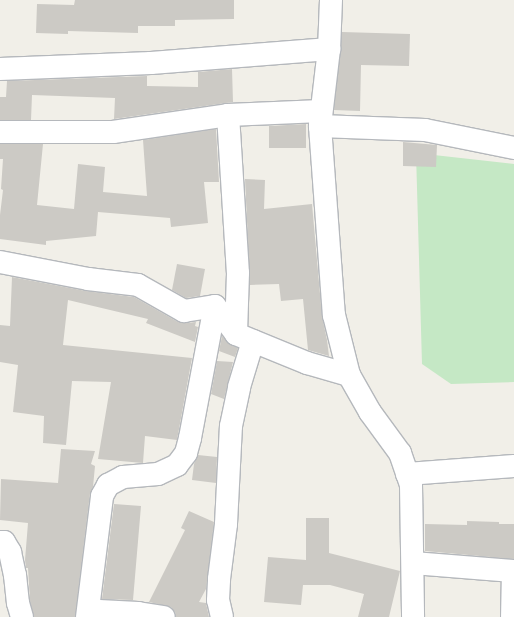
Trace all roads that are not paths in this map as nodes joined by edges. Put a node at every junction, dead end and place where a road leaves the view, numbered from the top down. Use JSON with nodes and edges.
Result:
{"nodes":[{"id":1,"x":331,"y":0,"type":"edge"},
{"id":2,"x":329,"y":49,"type":"junction"},
{"id":3,"x":0,"y":69,"type":"edge"},
{"id":4,"x":228,"y":115,"type":"junction"},
{"id":5,"x":320,"y":118,"type":"junction"},
{"id":6,"x":0,"y":132,"type":"edge"},
{"id":7,"x":514,"y":148,"type":"edge"},
{"id":8,"x":0,"y":262,"type":"edge"},
{"id":9,"x":215,"y":306,"type":"junction"},
{"id":10,"x":244,"y":338,"type":"junction"},
{"id":11,"x":349,"y":375,"type":"junction"},
{"id":12,"x":514,"y":466,"type":"edge"},
{"id":13,"x":407,"y":474,"type":"junction"},
{"id":14,"x":0,"y":542,"type":"edge"},
{"id":15,"x":413,"y":563,"type":"junction"},
{"id":16,"x":22,"y":617,"type":"edge"},
{"id":17,"x":87,"y":617,"type":"edge"},
{"id":18,"x":95,"y":617,"type":"edge"},
{"id":19,"x":164,"y":617,"type":"edge"},
{"id":20,"x":222,"y":617,"type":"edge"},
{"id":21,"x":413,"y":617,"type":"edge"},
{"id":22,"x":512,"y":617,"type":"edge"}],
"edges":[{"from":1,"to":2,"type":"street"},
{"from":2,"to":3,"type":"street"},
{"from":2,"to":5,"type":"street"},
{"from":4,"to":5,"type":"street"},
{"from":4,"to":6,"type":"street"},
{"from":4,"to":10,"type":"street"},
{"from":5,"to":7,"type":"street"},
{"from":5,"to":11,"type":"street"},
{"from":8,"to":9,"type":"street"},
{"from":9,"to":10,"type":"street"},
{"from":9,"to":17,"type":"street"},
{"from":10,"to":11,"type":"street"},
{"from":10,"to":20,"type":"street"},
{"from":11,"to":13,"type":"street"},
{"from":12,"to":13,"type":"street"},
{"from":13,"to":15,"type":"street"},
{"from":14,"to":16,"type":"street"},
{"from":15,"to":21,"type":"street"},
{"from":15,"to":22,"type":"street"},
{"from":18,"to":19,"type":"street"}]}
